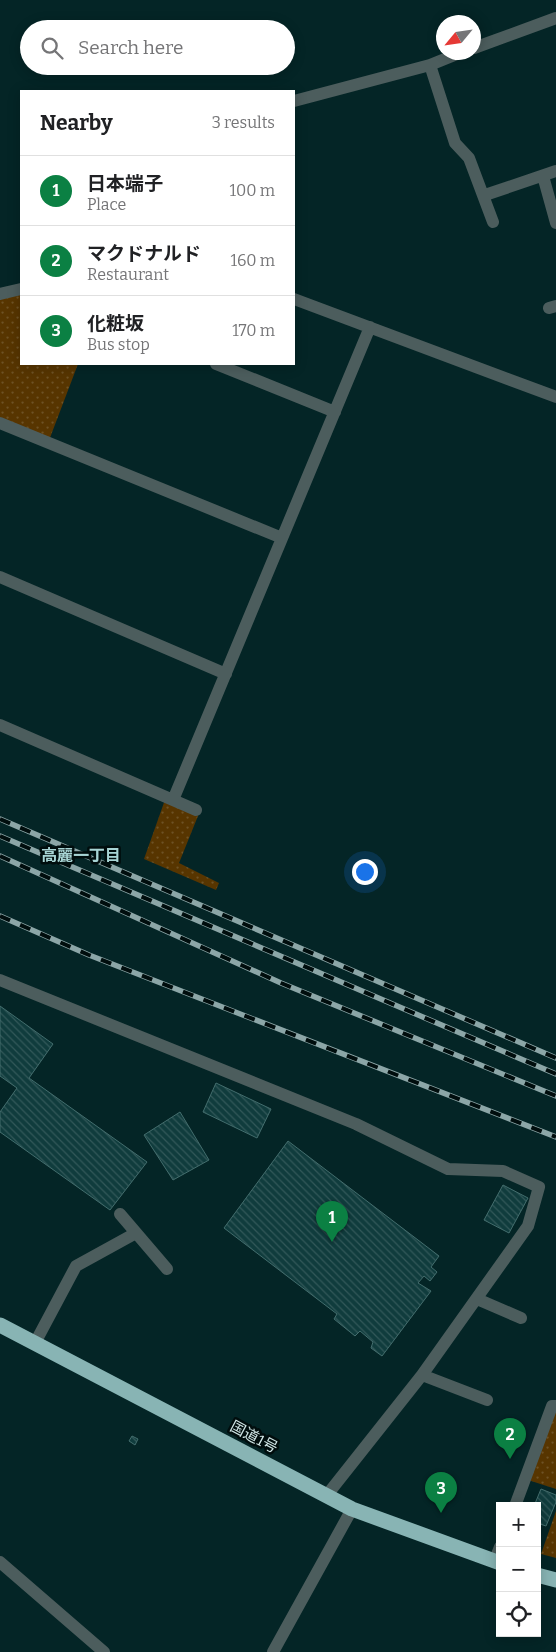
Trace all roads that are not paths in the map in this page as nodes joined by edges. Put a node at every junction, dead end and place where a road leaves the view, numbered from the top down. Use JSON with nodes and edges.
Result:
{"nodes":[{"id":1,"x":556,"y":18,"type":"edge"},
{"id":2,"x":481,"y":45,"type":"edge"},
{"id":3,"x":442,"y":60,"type":"edge"},
{"id":4,"x":430,"y":65,"type":"junction"},
{"id":5,"x":295,"y":101,"type":"edge"},
{"id":6,"x":556,"y":171,"type":"edge"},
{"id":7,"x":544,"y":176,"type":"junction"},
{"id":8,"x":484,"y":195,"type":"junction"},
{"id":9,"x":493,"y":222,"type":"dead end"},
{"id":10,"x":556,"y":223,"type":"edge"},
{"id":11,"x":20,"y":289,"type":"edge"},
{"id":12,"x":0,"y":294,"type":"edge"},
{"id":13,"x":295,"y":299,"type":"edge"},
{"id":14,"x":370,"y":328,"type":"junction"},
{"id":15,"x":218,"y":365,"type":"edge"},
{"id":16,"x":556,"y":398,"type":"edge"},
{"id":17,"x":334,"y":412,"type":"junction"},
{"id":18,"x":0,"y":423,"type":"edge"},
{"id":19,"x":282,"y":538,"type":"junction"},
{"id":20,"x":0,"y":577,"type":"edge"},
{"id":21,"x":226,"y":674,"type":"junction"},
{"id":22,"x":0,"y":725,"type":"edge"},
{"id":23,"x":173,"y":800,"type":"junction"},
{"id":24,"x":196,"y":810,"type":"dead end"},
{"id":25,"x":0,"y":980,"type":"edge"},
{"id":26,"x":120,"y":1214,"type":"dead end"},
{"id":27,"x":136,"y":1233,"type":"junction"},
{"id":28,"x":167,"y":1269,"type":"dead end"},
{"id":29,"x":477,"y":1299,"type":"junction"},
{"id":30,"x":521,"y":1318,"type":"dead end"},
{"id":31,"x":0,"y":1324,"type":"edge"},
{"id":32,"x":35,"y":1343,"type":"junction"},
{"id":33,"x":422,"y":1375,"type":"junction"},
{"id":34,"x":487,"y":1400,"type":"dead end"},
{"id":35,"x":556,"y":1406,"type":"edge"},
{"id":36,"x":327,"y":1495,"type":"junction"},
{"id":37,"x":516,"y":1502,"type":"edge"},
{"id":38,"x":352,"y":1509,"type":"junction"},
{"id":39,"x":0,"y":1562,"type":"edge"},
{"id":40,"x":496,"y":1562,"type":"edge"},
{"id":41,"x":541,"y":1575,"type":"edge"},
{"id":42,"x":556,"y":1580,"type":"edge"},
{"id":43,"x":104,"y":1652,"type":"edge"},
{"id":44,"x":273,"y":1652,"type":"edge"}],
"edges":[{"from":1,"to":2,"type":"street"},
{"from":3,"to":4,"type":"street"},
{"from":4,"to":5,"type":"street"},
{"from":4,"to":8,"type":"street"},
{"from":6,"to":7,"type":"street"},
{"from":7,"to":8,"type":"street"},
{"from":7,"to":10,"type":"street"},
{"from":8,"to":9,"type":"street"},
{"from":11,"to":12,"type":"street"},
{"from":13,"to":14,"type":"street"},
{"from":14,"to":16,"type":"street"},
{"from":14,"to":17,"type":"street"},
{"from":15,"to":17,"type":"street"},
{"from":17,"to":19,"type":"street"},
{"from":18,"to":19,"type":"street"},
{"from":19,"to":21,"type":"street"},
{"from":20,"to":21,"type":"street"},
{"from":21,"to":23,"type":"street"},
{"from":22,"to":23,"type":"street"},
{"from":23,"to":24,"type":"street"},
{"from":25,"to":29,"type":"street"},
{"from":26,"to":27,"type":"street"},
{"from":27,"to":28,"type":"street"},
{"from":27,"to":32,"type":"street"},
{"from":29,"to":30,"type":"street"},
{"from":29,"to":33,"type":"street"},
{"from":31,"to":32,"type":"highway","name":"国道1号"},
{"from":32,"to":36,"type":"highway","name":"国道1号"},
{"from":33,"to":34,"type":"street"},
{"from":33,"to":36,"type":"street"},
{"from":35,"to":37,"type":"street"},
{"from":36,"to":38,"type":"highway","name":"国道1号"},
{"from":38,"to":40,"type":"highway","name":"国道1号"},
{"from":38,"to":44,"type":"street"},
{"from":39,"to":43,"type":"street"},
{"from":41,"to":42,"type":"highway"}]}
